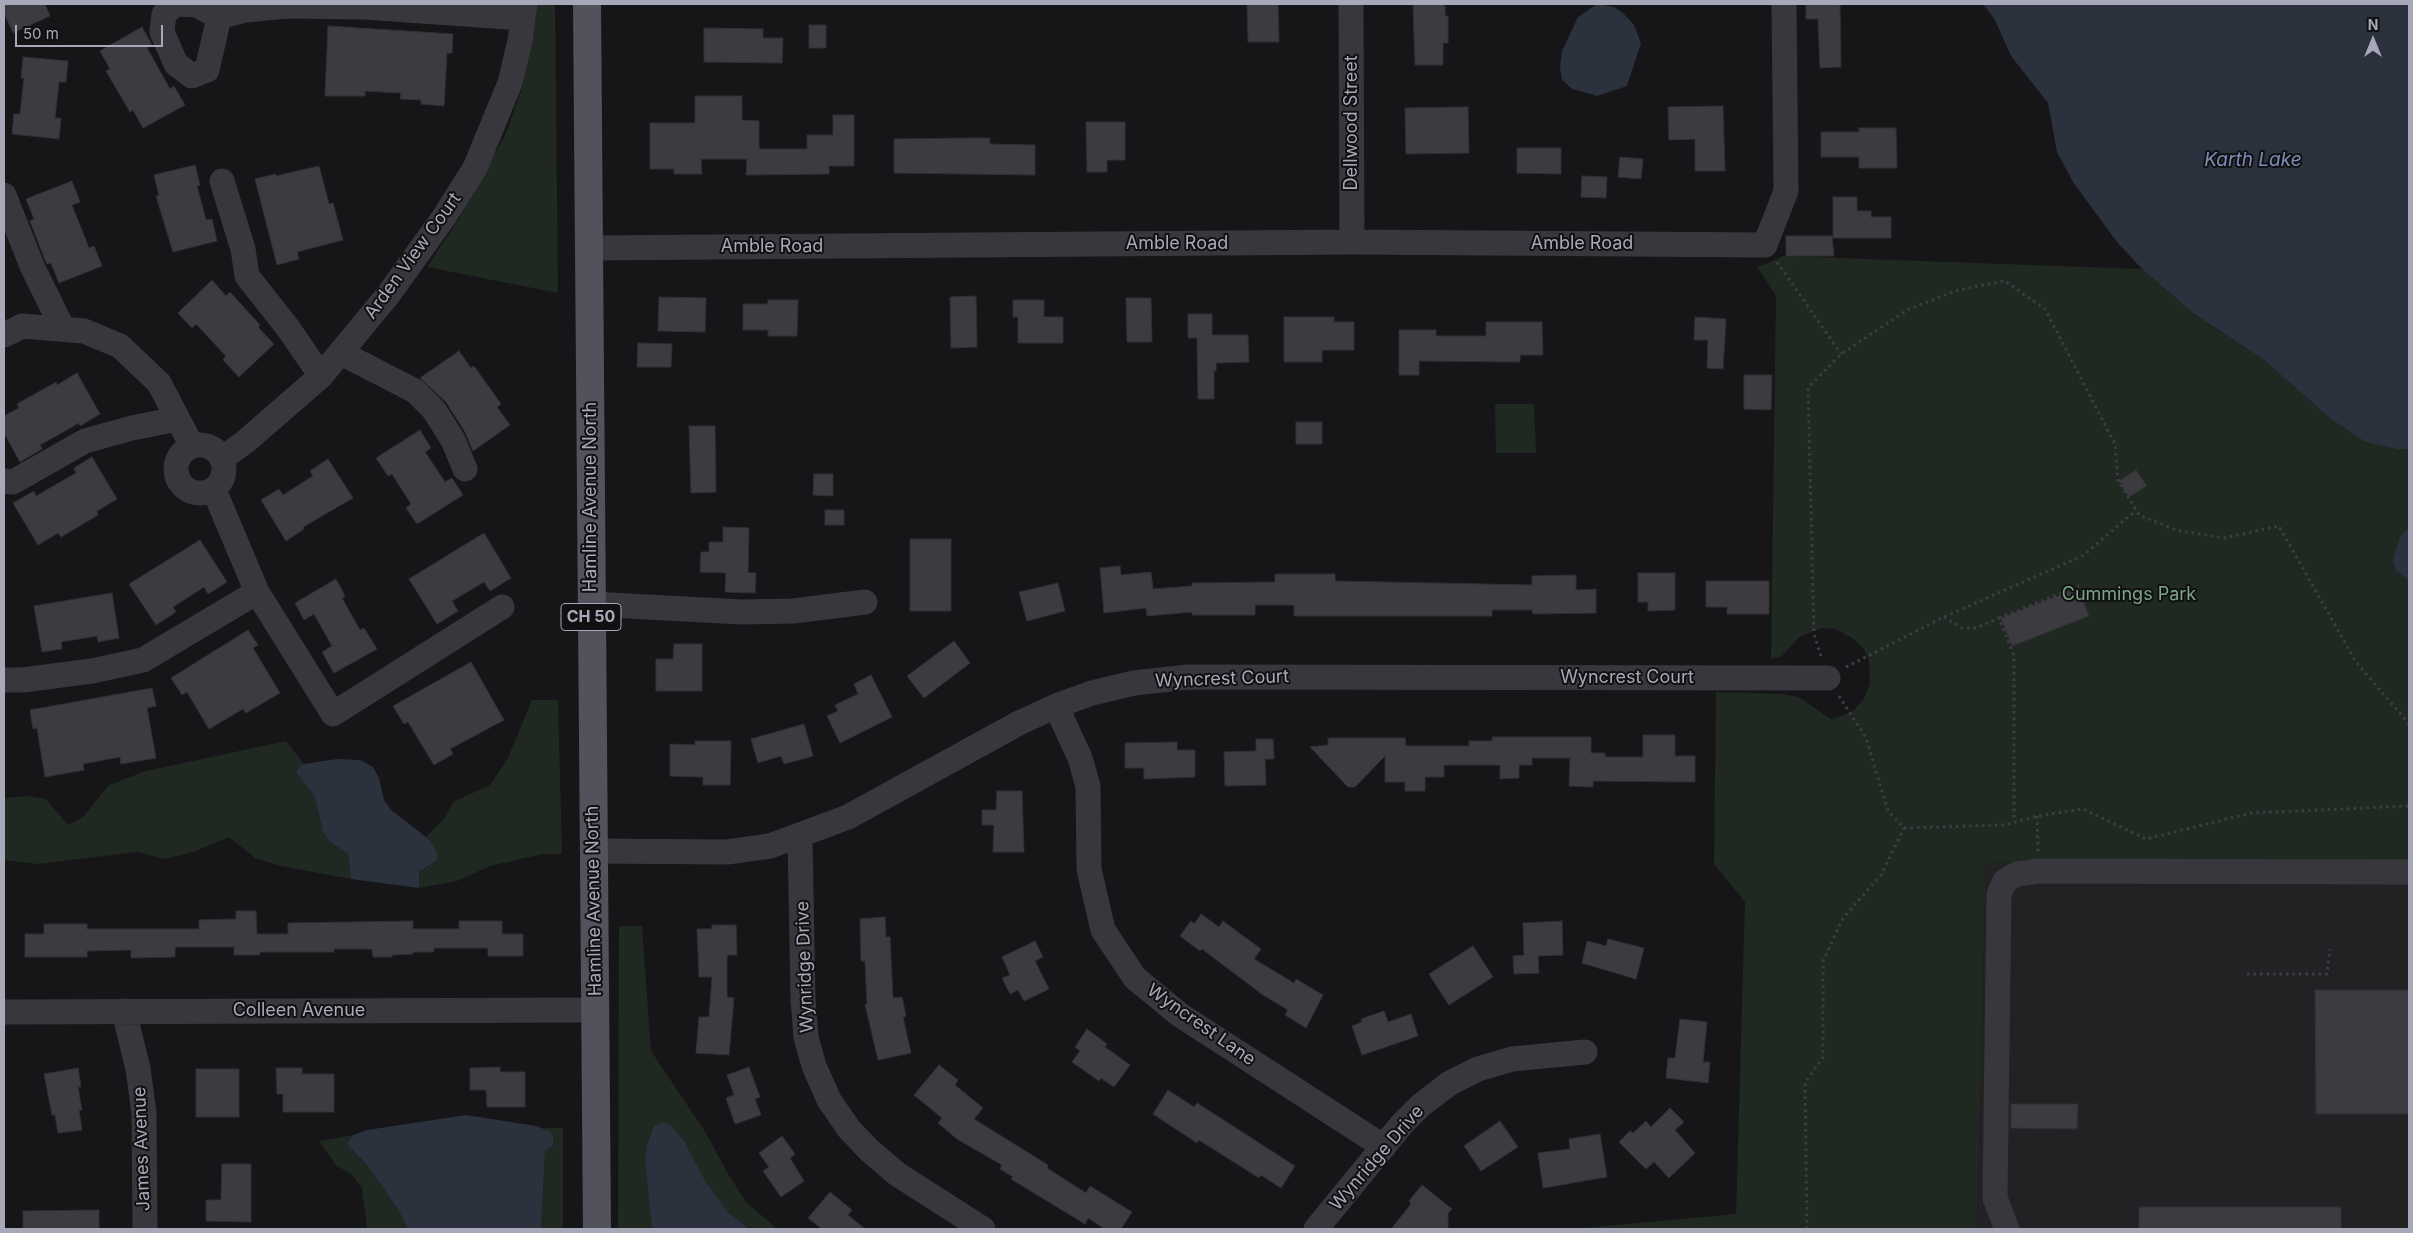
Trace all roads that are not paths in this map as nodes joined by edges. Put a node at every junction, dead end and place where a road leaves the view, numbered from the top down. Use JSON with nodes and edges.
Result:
{"nodes":[{"id":1,"x":176,"y":4,"type":"edge"},
{"id":2,"x":587,"y":4,"type":"edge"},
{"id":3,"x":1351,"y":4,"type":"edge"},
{"id":4,"x":1784,"y":4,"type":"edge"},
{"id":5,"x":258,"y":6,"type":"edge"},
{"id":6,"x":524,"y":11,"type":"edge"},
{"id":7,"x":218,"y":17,"type":"junction"},
{"id":8,"x":222,"y":181,"type":"dead end"},
{"id":9,"x":4,"y":195,"type":"edge"},
{"id":10,"x":1352,"y":242,"type":"junction"},
{"id":11,"x":589,"y":248,"type":"junction"},
{"id":12,"x":10,"y":329,"type":"edge"},
{"id":13,"x":63,"y":329,"type":"junction"},
{"id":14,"x":341,"y":353,"type":"junction"},
{"id":15,"x":321,"y":376,"type":"junction"},
{"id":16,"x":177,"y":419,"type":"junction"},
{"id":17,"x":192,"y":446,"type":"junction"},
{"id":18,"x":222,"y":458,"type":"junction"},
{"id":19,"x":465,"y":469,"type":"dead end"},
{"id":20,"x":4,"y":481,"type":"edge"},
{"id":21,"x":214,"y":490,"type":"junction"},
{"id":22,"x":257,"y":592,"type":"junction"},
{"id":23,"x":865,"y":602,"type":"dead end"},
{"id":24,"x":591,"y":604,"type":"junction"},
{"id":25,"x":502,"y":606,"type":"dead end"},
{"id":26,"x":1828,"y":678,"type":"road end"},
{"id":27,"x":4,"y":680,"type":"edge"},
{"id":28,"x":1056,"y":706,"type":"junction"},
{"id":29,"x":800,"y":836,"type":"junction"},
{"id":30,"x":593,"y":851,"type":"junction"},
{"id":31,"x":2409,"y":872,"type":"edge"},
{"id":32,"x":595,"y":1010,"type":"junction"},
{"id":33,"x":124,"y":1011,"type":"junction"},
{"id":34,"x":4,"y":1012,"type":"edge"},
{"id":35,"x":1585,"y":1052,"type":"dead end"},
{"id":36,"x":1384,"y":1147,"type":"junction"},
{"id":37,"x":145,"y":1229,"type":"edge"},
{"id":38,"x":596,"y":1229,"type":"edge"},
{"id":39,"x":983,"y":1229,"type":"edge"},
{"id":40,"x":1316,"y":1229,"type":"edge"},
{"id":41,"x":2007,"y":1229,"type":"edge"}],
"edges":[{"from":1,"to":7,"type":"street"},
{"from":1,"to":7,"type":"street"},
{"from":2,"to":11,"type":"main road","name":"Hamline Avenue North","number":"CH 50"},
{"from":3,"to":10,"type":"street","name":"Dellwood Street"},
{"from":4,"to":10,"type":"street","name":"Amble Road"},
{"from":5,"to":6,"type":"street"},
{"from":5,"to":7,"type":"street"},
{"from":6,"to":14,"type":"street","name":"Arden View Court"},
{"from":8,"to":15,"type":"street"},
{"from":9,"to":13,"type":"street"},
{"from":10,"to":11,"type":"street","name":"Amble Road"},
{"from":11,"to":24,"type":"main road","name":"Hamline Avenue North","number":"CH 50"},
{"from":12,"to":13,"type":"street"},
{"from":13,"to":16,"type":"street"},
{"from":14,"to":15,"type":"street","name":"Arden View Court"},
{"from":14,"to":19,"type":"street"},
{"from":15,"to":18,"type":"street","name":"Arden View Court"},
{"from":16,"to":17,"type":"street"},
{"from":16,"to":20,"type":"street"},
{"from":17,"to":18,"type":"street"},
{"from":17,"to":21,"type":"street"},
{"from":18,"to":21,"type":"street"},
{"from":21,"to":22,"type":"street"},
{"from":22,"to":25,"type":"street"},
{"from":22,"to":27,"type":"street"},
{"from":23,"to":24,"type":"street"},
{"from":24,"to":30,"type":"main road","name":"Hamline Avenue North","number":"CH 50"},
{"from":26,"to":28,"type":"street","name":"Wyncrest Court"},
{"from":28,"to":29,"type":"street","name":"Wyncrest Court"},
{"from":28,"to":36,"type":"street","name":"Wyncrest Lane"},
{"from":29,"to":30,"type":"street","name":"Wyncrest Court"},
{"from":29,"to":39,"type":"street","name":"Wynridge Drive"},
{"from":30,"to":32,"type":"main road","name":"Hamline Avenue North","number":"CH 50"},
{"from":31,"to":41,"type":"street"},
{"from":32,"to":33,"type":"street","name":"Colleen Avenue"},
{"from":32,"to":38,"type":"main road","name":"Hamline Avenue North","number":"CH 50"},
{"from":33,"to":34,"type":"street","name":"Colleen Avenue"},
{"from":33,"to":37,"type":"street","name":"James Avenue"},
{"from":35,"to":36,"type":"street","name":"Wynridge Drive"},
{"from":36,"to":40,"type":"street","name":"Wynridge Drive"}]}
